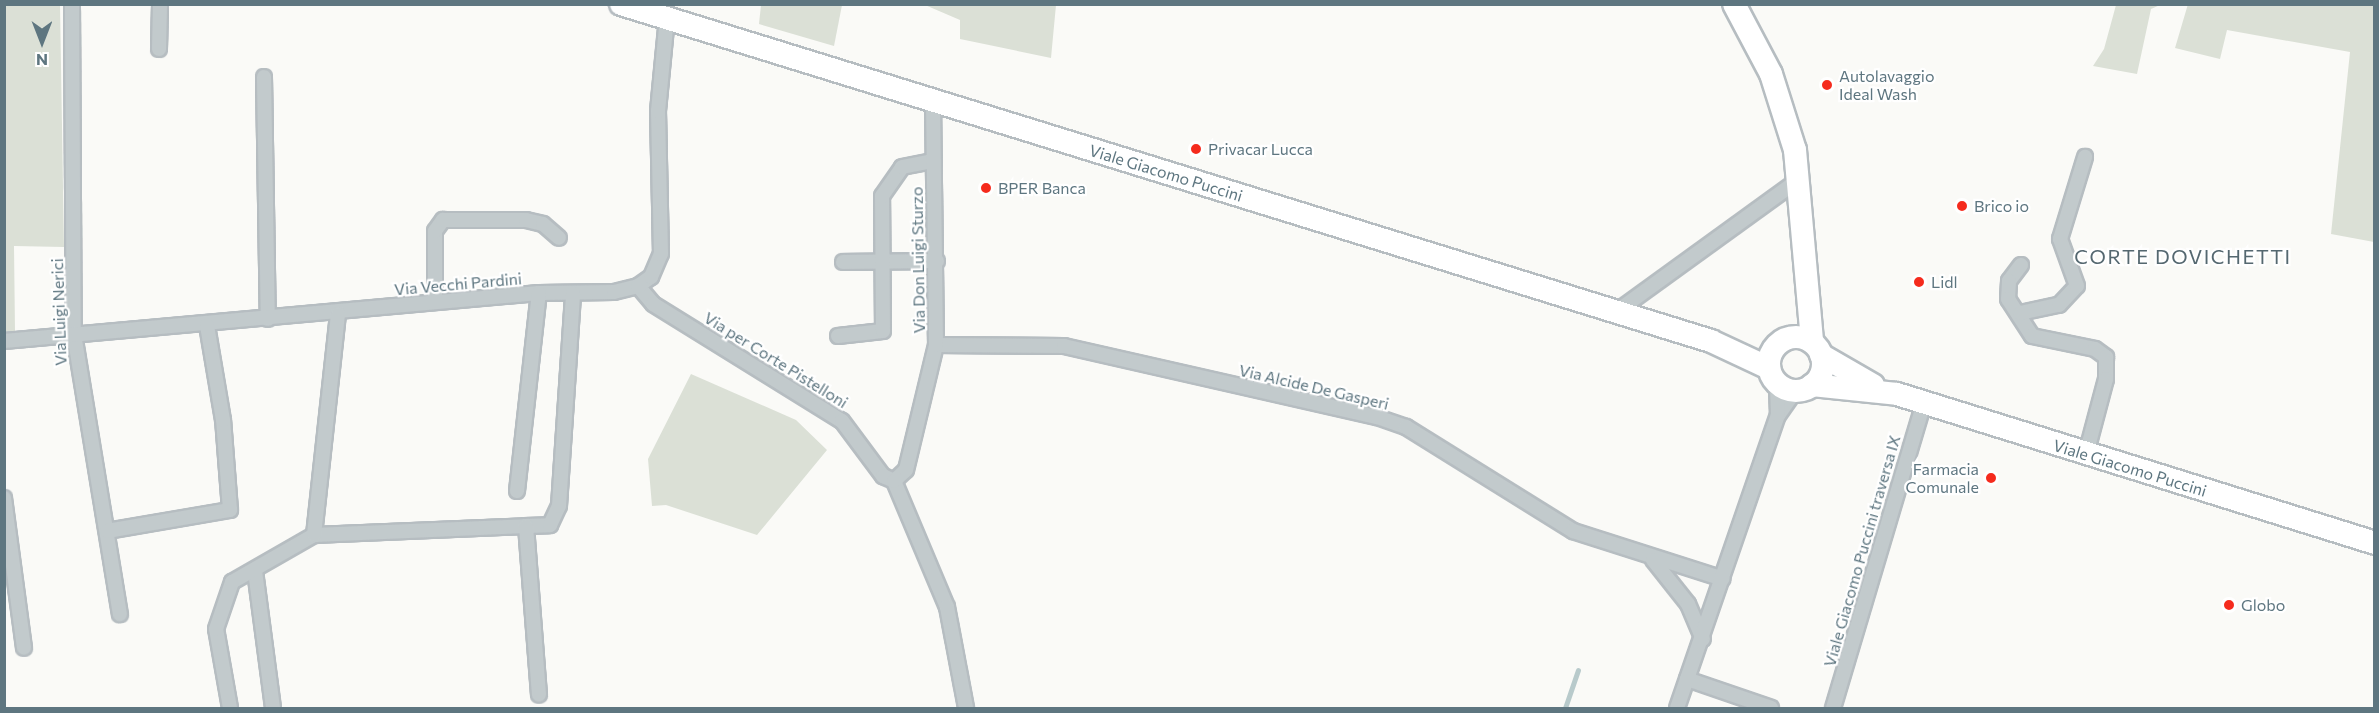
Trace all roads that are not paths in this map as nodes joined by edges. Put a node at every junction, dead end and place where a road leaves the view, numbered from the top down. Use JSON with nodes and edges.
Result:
{"nodes":[{"id":1,"x":72,"y":4,"type":"edge"},
{"id":2,"x":160,"y":4,"type":"edge"},
{"id":3,"x":621,"y":4,"type":"edge"},
{"id":4,"x":1734,"y":4,"type":"edge"},
{"id":5,"x":667,"y":18,"type":"junction"},
{"id":6,"x":159,"y":49,"type":"dead end"},
{"id":7,"x":264,"y":77,"type":"dead end"},
{"id":8,"x":933,"y":101,"type":"junction"},
{"id":9,"x":2085,"y":157,"type":"dead end"},
{"id":10,"x":933,"y":161,"type":"junction"},
{"id":11,"x":1800,"y":179,"type":"junction"},
{"id":12,"x":559,"y":238,"type":"dead end"},
{"id":13,"x":1805,"y":248,"type":"junction"},
{"id":14,"x":936,"y":261,"type":"junction"},
{"id":15,"x":843,"y":262,"type":"dead end"},
{"id":16,"x":881,"y":262,"type":"junction"},
{"id":17,"x":2022,"y":265,"type":"dead end"},
{"id":18,"x":638,"y":286,"type":"junction"},
{"id":19,"x":573,"y":292,"type":"junction"},
{"id":20,"x":539,"y":293,"type":"junction"},
{"id":21,"x":435,"y":301,"type":"junction"},
{"id":22,"x":1616,"y":312,"type":"junction"},
{"id":23,"x":2020,"y":313,"type":"junction"},
{"id":24,"x":338,"y":314,"type":"junction"},
{"id":25,"x":268,"y":320,"type":"junction"},
{"id":26,"x":207,"y":325,"type":"junction"},
{"id":27,"x":74,"y":334,"type":"junction"},
{"id":28,"x":838,"y":336,"type":"dead end"},
{"id":29,"x":4,"y":341,"type":"edge"},
{"id":30,"x":936,"y":345,"type":"junction"},
{"id":31,"x":1816,"y":348,"type":"junction"},
{"id":32,"x":1786,"y":369,"type":"junction"},
{"id":33,"x":1885,"y":391,"type":"junction"},
{"id":34,"x":1924,"y":402,"type":"junction"},
{"id":35,"x":1778,"y":415,"type":"junction"},
{"id":36,"x":2086,"y":454,"type":"junction"},
{"id":37,"x":894,"y":481,"type":"junction"},
{"id":38,"x":517,"y":491,"type":"dead end"},
{"id":39,"x":4,"y":498,"type":"edge"},
{"id":40,"x":526,"y":526,"type":"junction"},
{"id":41,"x":106,"y":531,"type":"junction"},
{"id":42,"x":314,"y":535,"type":"junction"},
{"id":43,"x":2374,"y":543,"type":"edge"},
{"id":44,"x":1653,"y":560,"type":"junction"},
{"id":45,"x":255,"y":571,"type":"junction"},
{"id":46,"x":1723,"y":579,"type":"junction"},
{"id":47,"x":120,"y":614,"type":"dead end"},
{"id":48,"x":1703,"y":639,"type":"junction"},
{"id":49,"x":24,"y":648,"type":"dead end"},
{"id":50,"x":1687,"y":679,"type":"junction"},
{"id":51,"x":539,"y":695,"type":"dead end"},
{"id":52,"x":230,"y":708,"type":"edge"},
{"id":53,"x":273,"y":708,"type":"edge"},
{"id":54,"x":966,"y":708,"type":"edge"},
{"id":55,"x":1677,"y":708,"type":"edge"},
{"id":56,"x":1771,"y":708,"type":"edge"},
{"id":57,"x":1833,"y":708,"type":"edge"}],
"edges":[{"from":1,"to":27,"type":"street","name":"Via Luigi Nerici"},
{"from":2,"to":6,"type":"street"},
{"from":3,"to":5,"type":"main road","name":"Viale Giacomo Puccini"},
{"from":4,"to":11,"type":"main road"},
{"from":5,"to":8,"type":"main road","name":"Viale Giacomo Puccini"},
{"from":5,"to":18,"type":"street"},
{"from":7,"to":25,"type":"street"},
{"from":8,"to":10,"type":"street","name":"Via Don Luigi Sturzo"},
{"from":8,"to":22,"type":"main road","name":"Viale Giacomo Puccini"},
{"from":9,"to":23,"type":"street"},
{"from":10,"to":14,"type":"street","name":"Via Don Luigi Sturzo"},
{"from":10,"to":16,"type":"street"},
{"from":11,"to":13,"type":"main road"},
{"from":11,"to":22,"type":"street"},
{"from":12,"to":21,"type":"street"},
{"from":13,"to":31,"type":"main road"},
{"from":13,"to":32,"type":"main road"},
{"from":14,"to":16,"type":"street"},
{"from":14,"to":30,"type":"street","name":"Via Don Luigi Sturzo"},
{"from":15,"to":16,"type":"street"},
{"from":16,"to":28,"type":"street"},
{"from":17,"to":23,"type":"street"},
{"from":18,"to":19,"type":"street","name":"Via Vecchi Pardini"},
{"from":18,"to":37,"type":"street","name":"Via per Corte Pistelloni"},
{"from":19,"to":20,"type":"street","name":"Via Vecchi Pardini"},
{"from":19,"to":40,"type":"street"},
{"from":20,"to":21,"type":"street","name":"Via Vecchi Pardini"},
{"from":20,"to":38,"type":"street"},
{"from":21,"to":24,"type":"street","name":"Via Vecchi Pardini"},
{"from":22,"to":32,"type":"main road","name":"Viale Giacomo Puccini"},
{"from":23,"to":36,"type":"street"},
{"from":24,"to":25,"type":"street","name":"Via Vecchi Pardini"},
{"from":24,"to":42,"type":"street"},
{"from":25,"to":26,"type":"street","name":"Via Vecchi Pardini"},
{"from":26,"to":27,"type":"street","name":"Via Vecchi Pardini"},
{"from":26,"to":41,"type":"street"},
{"from":27,"to":29,"type":"street","name":"Via Vecchi Pardini"},
{"from":27,"to":41,"type":"street","name":"Via Luigi Nerici"},
{"from":30,"to":37,"type":"street","name":"Via Don Luigi Sturzo"},
{"from":30,"to":44,"type":"street","name":"Via Alcide De Gasperi"},
{"from":31,"to":32,"type":"main road","name":"Viale Giacomo Puccini"},
{"from":31,"to":32,"type":"main road"},
{"from":31,"to":33,"type":"main road","name":"Viale Giacomo Puccini"},
{"from":32,"to":33,"type":"main road","name":"Viale Giacomo Puccini"},
{"from":32,"to":35,"type":"street"},
{"from":32,"to":35,"type":"street"},
{"from":33,"to":34,"type":"main road","name":"Viale Giacomo Puccini"},
{"from":34,"to":36,"type":"main road","name":"Viale Giacomo Puccini"},
{"from":34,"to":57,"type":"street","name":"Viale Giacomo Puccini traversa IX"},
{"from":35,"to":46,"type":"street"},
{"from":36,"to":43,"type":"main road","name":"Viale Giacomo Puccini"},
{"from":37,"to":54,"type":"street","name":"Via per Corte Pistelloni"},
{"from":39,"to":49,"type":"street"},
{"from":40,"to":42,"type":"street"},
{"from":40,"to":51,"type":"street"},
{"from":41,"to":47,"type":"street","name":"Via Luigi Nerici"},
{"from":42,"to":45,"type":"street"},
{"from":44,"to":46,"type":"street","name":"Via Alcide De Gasperi"},
{"from":44,"to":48,"type":"street"},
{"from":45,"to":52,"type":"street"},
{"from":45,"to":53,"type":"street"},
{"from":46,"to":48,"type":"street"},
{"from":48,"to":50,"type":"street"},
{"from":50,"to":55,"type":"street"},
{"from":50,"to":56,"type":"street"}]}
